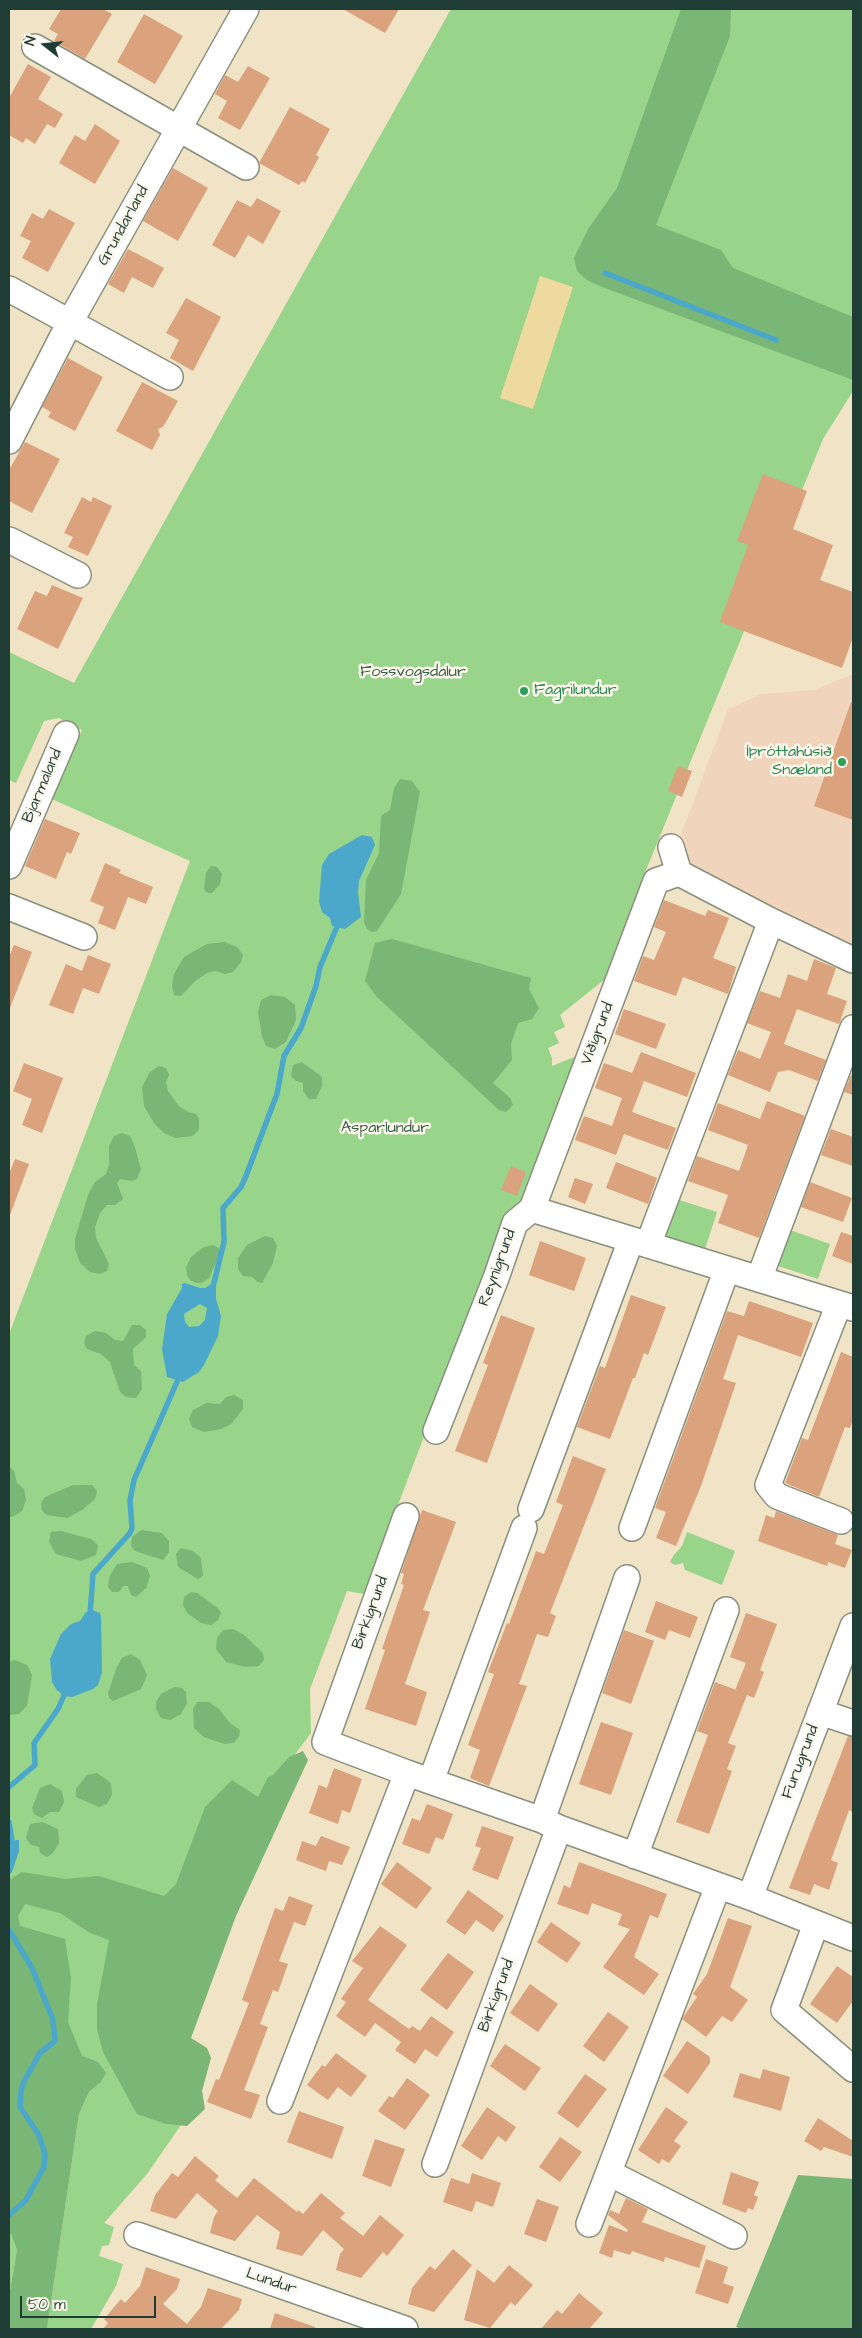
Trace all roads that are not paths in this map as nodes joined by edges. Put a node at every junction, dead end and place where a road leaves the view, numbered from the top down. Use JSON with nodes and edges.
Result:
{"nodes":[{"id":1,"x":241,"y":11,"type":"edge"},
{"id":2,"x":34,"y":47,"type":"dead end"},
{"id":3,"x":177,"y":129,"type":"junction"},
{"id":4,"x":246,"y":167,"type":"dead end"},
{"id":5,"x":9,"y":289,"type":"edge"},
{"id":6,"x":70,"y":322,"type":"junction"},
{"id":7,"x":170,"y":377,"type":"dead end"},
{"id":8,"x":9,"y":441,"type":"edge"},
{"id":9,"x":9,"y":540,"type":"edge"},
{"id":10,"x":78,"y":575,"type":"dead end"},
{"id":11,"x":66,"y":734,"type":"dead end"},
{"id":12,"x":671,"y":847,"type":"dead end"},
{"id":13,"x":9,"y":866,"type":"edge"},
{"id":14,"x":679,"y":873,"type":"junction"},
{"id":15,"x":9,"y":907,"type":"edge"},
{"id":16,"x":770,"y":921,"type":"junction"},
{"id":17,"x":84,"y":937,"type":"dead end"},
{"id":18,"x":853,"y":960,"type":"edge"},
{"id":19,"x":853,"y":1028,"type":"edge"},
{"id":20,"x":532,"y":1209,"type":"junction"},
{"id":21,"x":640,"y":1242,"type":"junction"},
{"id":22,"x":727,"y":1269,"type":"junction"},
{"id":23,"x":759,"y":1279,"type":"junction"},
{"id":24,"x":846,"y":1306,"type":"edge"},
{"id":25,"x":436,"y":1431,"type":"dead end"},
{"id":26,"x":406,"y":1516,"type":"dead end"},
{"id":27,"x":841,"y":1521,"type":"dead end"},
{"id":28,"x":632,"y":1528,"type":"dead end"},
{"id":29,"x":627,"y":1578,"type":"dead end"},
{"id":30,"x":726,"y":1610,"type":"dead end"},
{"id":31,"x":853,"y":1626,"type":"edge"},
{"id":32,"x":820,"y":1712,"type":"junction"},
{"id":33,"x":853,"y":1723,"type":"edge"},
{"id":34,"x":407,"y":1773,"type":"junction"},
{"id":35,"x":431,"y":1781,"type":"junction"},
{"id":36,"x":550,"y":1824,"type":"junction"},
{"id":37,"x":635,"y":1856,"type":"junction"},
{"id":38,"x":718,"y":1886,"type":"junction"},
{"id":39,"x":750,"y":1897,"type":"junction"},
{"id":40,"x":816,"y":1924,"type":"junction"},
{"id":41,"x":853,"y":1938,"type":"edge"},
{"id":42,"x":853,"y":2069,"type":"edge"},
{"id":43,"x":280,"y":2101,"type":"dead end"},
{"id":44,"x":436,"y":2164,"type":"dead end"},
{"id":45,"x":609,"y":2173,"type":"junction"},
{"id":46,"x":590,"y":2224,"type":"dead end"},
{"id":47,"x":137,"y":2235,"type":"dead end"},
{"id":48,"x":734,"y":2236,"type":"dead end"},
{"id":49,"x":405,"y":2329,"type":"edge"}],
"edges":[{"from":1,"to":3,"type":"street","name":"Grundarland"},
{"from":2,"to":3,"type":"street"},
{"from":3,"to":4,"type":"street"},
{"from":3,"to":6,"type":"street","name":"Grundarland"},
{"from":5,"to":6,"type":"street"},
{"from":6,"to":7,"type":"street"},
{"from":6,"to":8,"type":"street","name":"Grundarland"},
{"from":9,"to":10,"type":"street"},
{"from":11,"to":13,"type":"street","name":"Bjarmaland"},
{"from":12,"to":14,"type":"street"},
{"from":14,"to":16,"type":"street"},
{"from":14,"to":20,"type":"street","name":"Víðigrund"},
{"from":15,"to":17,"type":"street"},
{"from":16,"to":18,"type":"street"},
{"from":16,"to":21,"type":"street"},
{"from":19,"to":23,"type":"street"},
{"from":20,"to":21,"type":"street"},
{"from":20,"to":25,"type":"street","name":"Reynigrund"},
{"from":21,"to":22,"type":"street"},
{"from":21,"to":35,"type":"street"},
{"from":22,"to":23,"type":"street"},
{"from":22,"to":28,"type":"street"},
{"from":23,"to":24,"type":"street"},
{"from":24,"to":27,"type":"street"},
{"from":26,"to":34,"type":"street","name":"Birkigrund"},
{"from":29,"to":36,"type":"street","name":"Birkigrund"},
{"from":30,"to":37,"type":"street"},
{"from":31,"to":32,"type":"street","name":"Furugrund"},
{"from":32,"to":33,"type":"street"},
{"from":32,"to":39,"type":"street","name":"Furugrund"},
{"from":34,"to":35,"type":"street","name":"Birkigrund"},
{"from":34,"to":43,"type":"street"},
{"from":35,"to":36,"type":"street","name":"Birkigrund"},
{"from":36,"to":37,"type":"street","name":"Birkigrund"},
{"from":36,"to":44,"type":"street","name":"Birkigrund"},
{"from":37,"to":38,"type":"street","name":"Birkigrund"},
{"from":38,"to":39,"type":"street","name":"Birkigrund"},
{"from":38,"to":45,"type":"street"},
{"from":39,"to":40,"type":"street","name":"Birkigrund"},
{"from":40,"to":41,"type":"street","name":"Birkigrund"},
{"from":40,"to":42,"type":"street"},
{"from":45,"to":46,"type":"street"},
{"from":45,"to":48,"type":"street"},
{"from":47,"to":49,"type":"street","name":"Lundur"}]}
